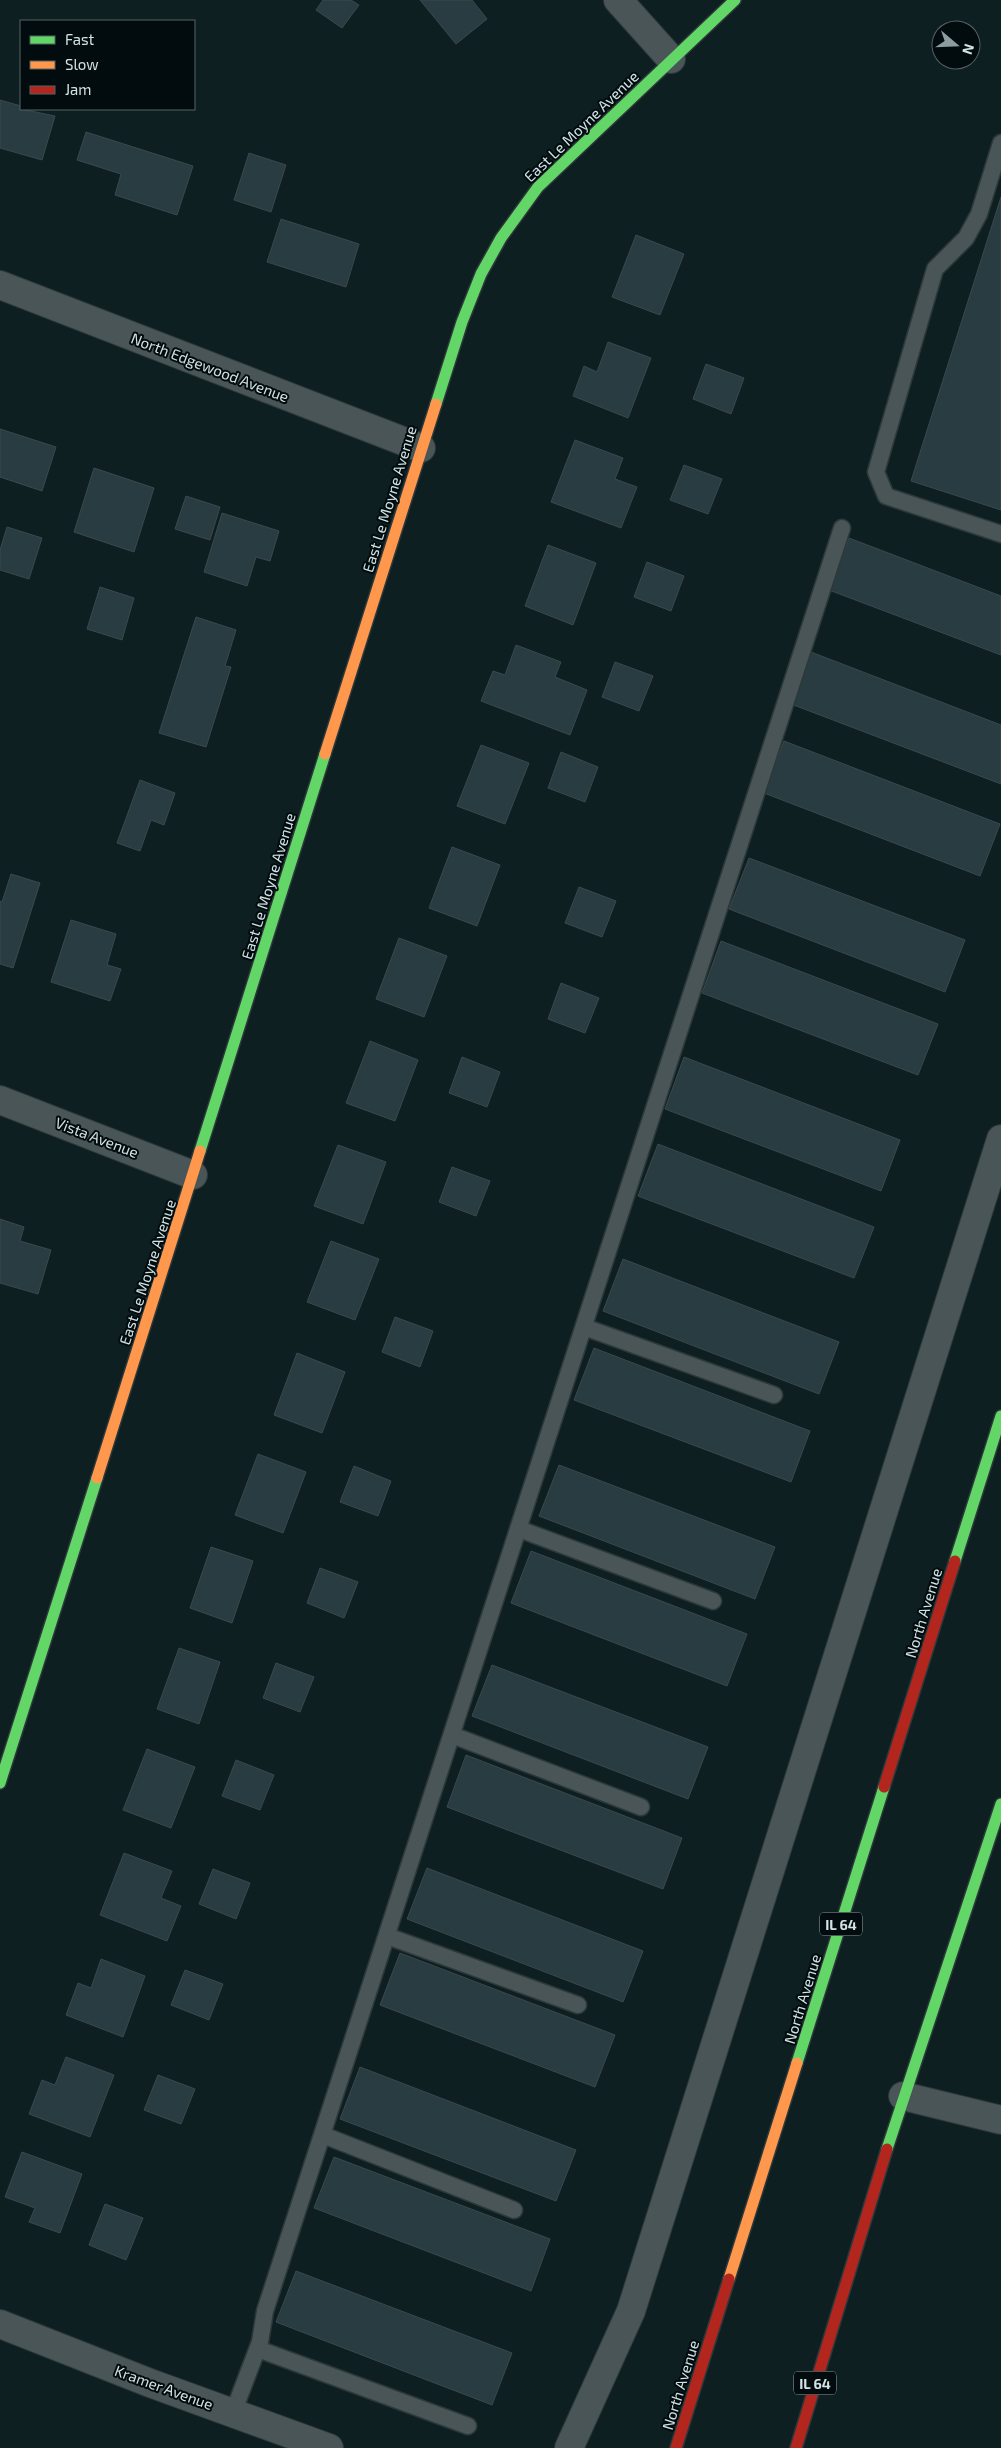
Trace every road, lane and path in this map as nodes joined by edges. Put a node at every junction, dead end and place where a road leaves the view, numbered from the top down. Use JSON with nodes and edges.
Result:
{"nodes":[{"id":1,"x":618,"y":0,"type":"edge"},
{"id":2,"x":735,"y":0,"type":"edge"},
{"id":3,"x":671,"y":59,"type":"junction"},
{"id":4,"x":1001,"y":143,"type":"edge"},
{"id":5,"x":0,"y":285,"type":"edge"},
{"id":6,"x":420,"y":448,"type":"junction"},
{"id":7,"x":842,"y":528,"type":"dead end"},
{"id":8,"x":1001,"y":534,"type":"edge"},
{"id":9,"x":0,"y":1100,"type":"edge"},
{"id":10,"x":1001,"y":1139,"type":"edge"},
{"id":11,"x":194,"y":1175,"type":"junction"},
{"id":12,"x":584,"y":1327,"type":"junction"},
{"id":13,"x":774,"y":1395,"type":"dead end"},
{"id":14,"x":1001,"y":1416,"type":"edge"},
{"id":15,"x":519,"y":1529,"type":"junction"},
{"id":16,"x":714,"y":1601,"type":"dead end"},
{"id":17,"x":452,"y":1735,"type":"junction"},
{"id":18,"x":0,"y":1783,"type":"edge"},
{"id":19,"x":1001,"y":1804,"type":"edge"},
{"id":20,"x":640,"y":1807,"type":"dead end"},
{"id":21,"x":387,"y":1936,"type":"junction"},
{"id":22,"x":578,"y":2005,"type":"dead end"},
{"id":23,"x":903,"y":2096,"type":"junction"},
{"id":24,"x":1001,"y":2120,"type":"edge"},
{"id":25,"x":323,"y":2135,"type":"junction"},
{"id":26,"x":514,"y":2210,"type":"dead end"},
{"id":27,"x":0,"y":2324,"type":"edge"},
{"id":28,"x":258,"y":2349,"type":"junction"},
{"id":29,"x":233,"y":2413,"type":"junction"},
{"id":30,"x":468,"y":2426,"type":"dead end"},
{"id":31,"x":329,"y":2448,"type":"edge"},
{"id":32,"x":570,"y":2448,"type":"edge"},
{"id":33,"x":676,"y":2448,"type":"edge"},
{"id":34,"x":796,"y":2448,"type":"edge"}],
"edges":[{"from":1,"to":3,"type":"street"},
{"from":2,"to":3,"type":"street","name":"East Le Moyne Avenue"},
{"from":3,"to":6,"type":"street","name":"East Le Moyne Avenue"},
{"from":4,"to":8,"type":"lane"},
{"from":5,"to":6,"type":"street","name":"North Edgewood Avenue"},
{"from":6,"to":11,"type":"street","name":"East Le Moyne Avenue"},
{"from":7,"to":12,"type":"lane"},
{"from":9,"to":11,"type":"street","name":"Vista Avenue"},
{"from":10,"to":32,"type":"street"},
{"from":11,"to":18,"type":"street","name":"East Le Moyne Avenue"},
{"from":12,"to":13,"type":"lane"},
{"from":12,"to":15,"type":"lane"},
{"from":14,"to":33,"type":"street","name":"North Avenue","number":"IL 64"},
{"from":15,"to":16,"type":"lane"},
{"from":15,"to":17,"type":"lane"},
{"from":17,"to":20,"type":"lane"},
{"from":17,"to":21,"type":"lane"},
{"from":19,"to":23,"type":"street","number":"IL 64"},
{"from":21,"to":22,"type":"lane"},
{"from":21,"to":25,"type":"lane"},
{"from":23,"to":24,"type":"street"},
{"from":23,"to":34,"type":"street","number":"IL 64"},
{"from":25,"to":26,"type":"lane"},
{"from":25,"to":28,"type":"lane"},
{"from":27,"to":29,"type":"street","name":"Kramer Avenue"},
{"from":28,"to":29,"type":"lane"},
{"from":28,"to":30,"type":"lane"},
{"from":29,"to":31,"type":"street","name":"Kramer Avenue"}]}
